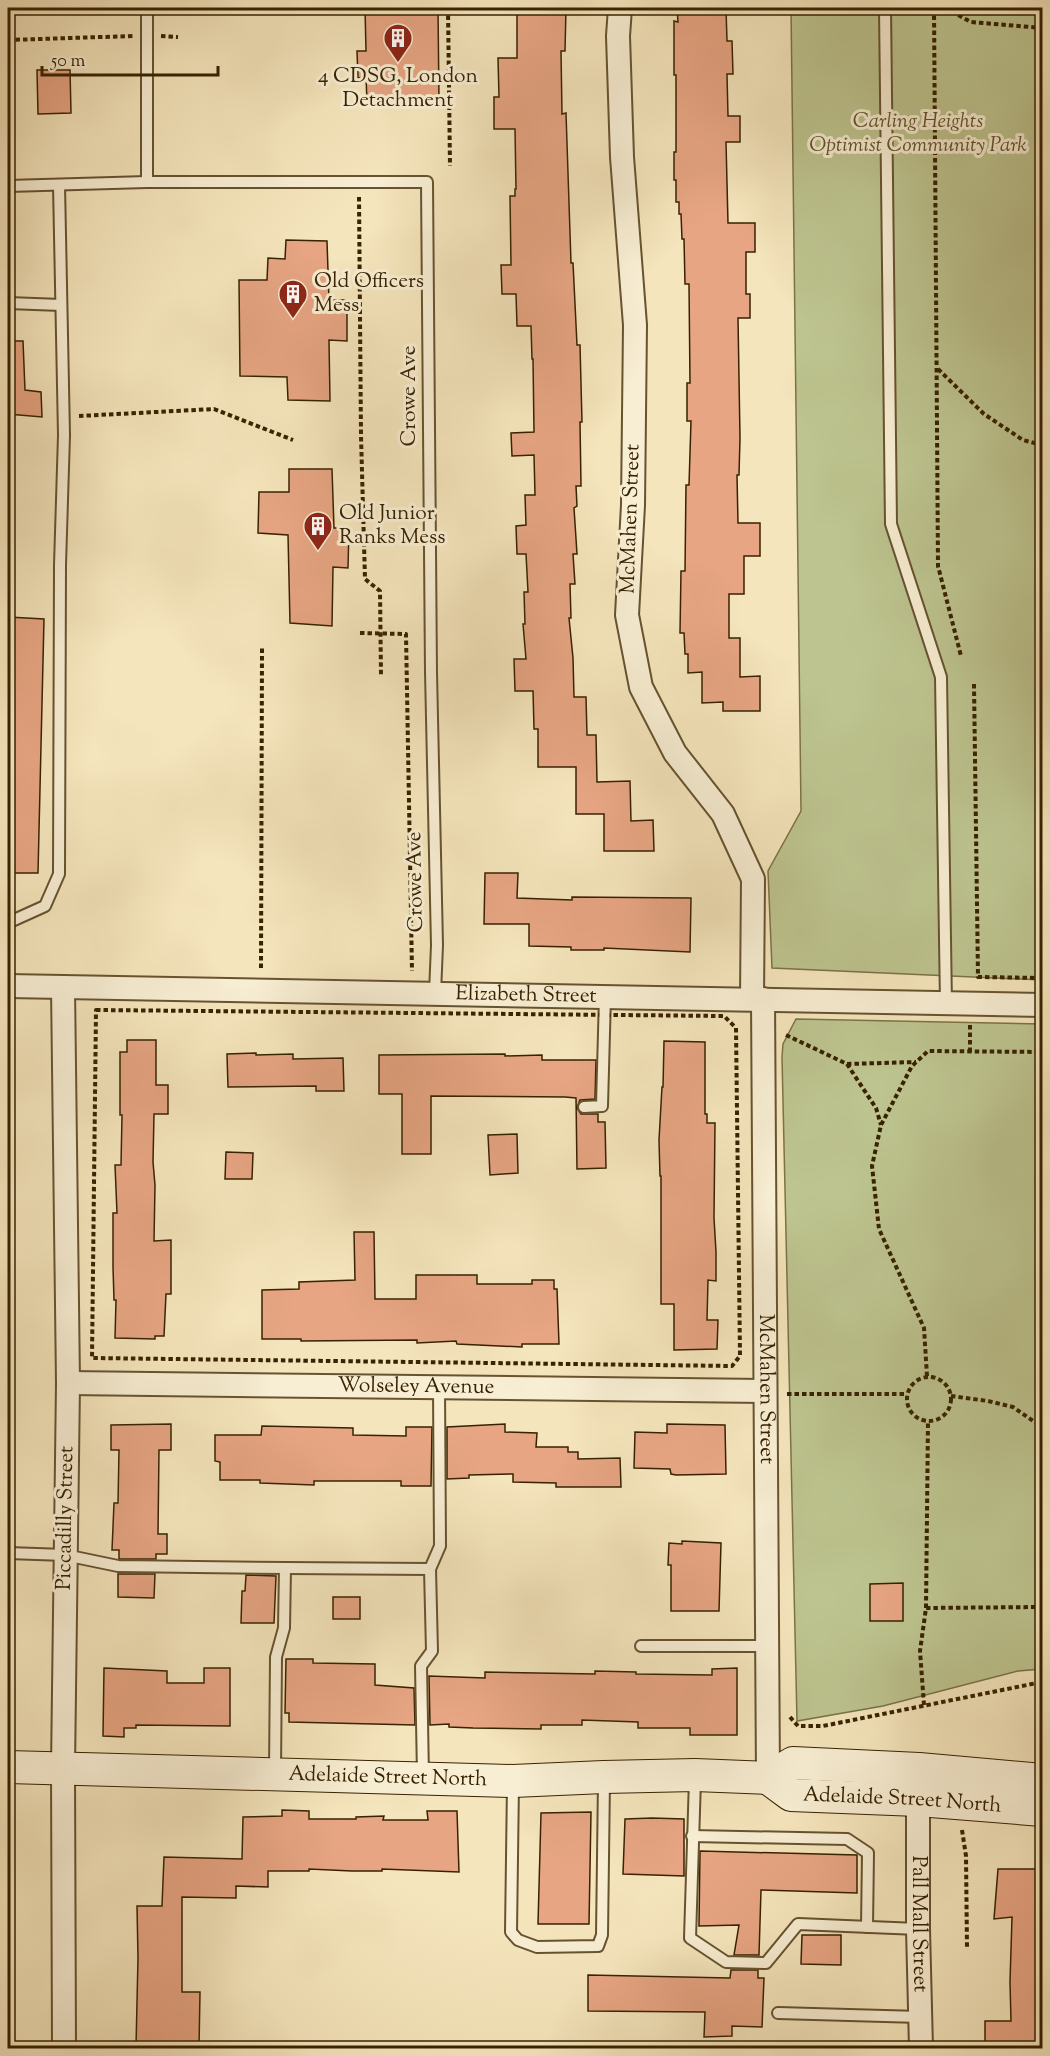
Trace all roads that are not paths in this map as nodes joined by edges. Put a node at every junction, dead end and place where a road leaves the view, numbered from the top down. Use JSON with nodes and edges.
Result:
{"nodes":[{"id":1,"x":147,"y":8,"type":"edge"},
{"id":2,"x":620,"y":8,"type":"edge"},
{"id":3,"x":885,"y":8,"type":"edge"},
{"id":4,"x":147,"y":183,"type":"junction"},
{"id":5,"x":59,"y":185,"type":"junction"},
{"id":6,"x":8,"y":186,"type":"edge"},
{"id":7,"x":8,"y":303,"type":"edge"},
{"id":8,"x":61,"y":305,"type":"junction"},
{"id":9,"x":8,"y":920,"type":"edge"},
{"id":10,"x":8,"y":986,"type":"edge"},
{"id":11,"x":63,"y":987,"type":"junction"},
{"id":12,"x":435,"y":993,"type":"junction"},
{"id":13,"x":757,"y":999,"type":"junction"},
{"id":14,"x":946,"y":1004,"type":"junction"},
{"id":15,"x":1042,"y":1005,"type":"edge"},
{"id":16,"x":605,"y":1006,"type":"junction"},
{"id":17,"x":584,"y":1107,"type":"dead end"},
{"id":18,"x":68,"y":1383,"type":"junction"},
{"id":19,"x":439,"y":1387,"type":"junction"},
{"id":20,"x":765,"y":1391,"type":"junction"},
{"id":21,"x":8,"y":1553,"type":"edge"},
{"id":22,"x":65,"y":1555,"type":"junction"},
{"id":23,"x":285,"y":1568,"type":"junction"},
{"id":24,"x":430,"y":1569,"type":"junction"},
{"id":25,"x":641,"y":1646,"type":"dead end"},
{"id":26,"x":766,"y":1646,"type":"junction"},
{"id":27,"x":8,"y":1767,"type":"edge"},
{"id":28,"x":63,"y":1768,"type":"junction"},
{"id":29,"x":275,"y":1774,"type":"junction"},
{"id":30,"x":695,"y":1775,"type":"junction"},
{"id":31,"x":604,"y":1777,"type":"junction"},
{"id":32,"x":768,"y":1778,"type":"junction"},
{"id":33,"x":423,"y":1779,"type":"junction"},
{"id":34,"x":1042,"y":1780,"type":"edge"},
{"id":35,"x":513,"y":1782,"type":"junction"},
{"id":36,"x":918,"y":1800,"type":"junction"},
{"id":37,"x":1042,"y":1810,"type":"edge"},
{"id":38,"x":692,"y":1836,"type":"junction"},
{"id":39,"x":867,"y":1927,"type":"junction"},
{"id":40,"x":918,"y":1929,"type":"junction"},
{"id":41,"x":778,"y":2013,"type":"dead end"},
{"id":42,"x":920,"y":2017,"type":"junction"},
{"id":43,"x":64,"y":2049,"type":"edge"},
{"id":44,"x":921,"y":2049,"type":"edge"}],
"edges":[{"from":1,"to":4,"type":"lane"},
{"from":2,"to":13,"type":"street","name":"McMahen Street"},
{"from":3,"to":14,"type":"lane"},
{"from":4,"to":5,"type":"lane","name":"Crowe Ave"},
{"from":4,"to":12,"type":"lane","name":"Crowe Ave"},
{"from":5,"to":6,"type":"lane","name":"Crowe Ave"},
{"from":5,"to":8,"type":"lane"},
{"from":7,"to":8,"type":"lane"},
{"from":8,"to":9,"type":"lane"},
{"from":10,"to":11,"type":"street","name":"Elizabeth Street"},
{"from":11,"to":12,"type":"street","name":"Elizabeth Street"},
{"from":11,"to":18,"type":"street","name":"Piccadilly Street"},
{"from":12,"to":16,"type":"street","name":"Elizabeth Street"},
{"from":13,"to":14,"type":"street","name":"Elizabeth Street"},
{"from":13,"to":16,"type":"street","name":"Elizabeth Street"},
{"from":13,"to":20,"type":"street","name":"McMahen Street"},
{"from":14,"to":15,"type":"street","name":"Elizabeth Street"},
{"from":16,"to":17,"type":"lane"},
{"from":18,"to":19,"type":"street","name":"Wolseley Avenue"},
{"from":18,"to":22,"type":"street","name":"Piccadilly Street"},
{"from":19,"to":20,"type":"street","name":"Wolseley Avenue"},
{"from":19,"to":24,"type":"lane"},
{"from":20,"to":26,"type":"street","name":"McMahen Street"},
{"from":21,"to":22,"type":"lane"},
{"from":22,"to":23,"type":"lane"},
{"from":22,"to":28,"type":"street","name":"Piccadilly Street"},
{"from":23,"to":24,"type":"lane"},
{"from":23,"to":29,"type":"lane"},
{"from":24,"to":33,"type":"lane"},
{"from":25,"to":26,"type":"lane"},
{"from":26,"to":32,"type":"street","name":"McMahen Street"},
{"from":27,"to":28,"type":"main road","name":"Adelaide Street North"},
{"from":28,"to":29,"type":"main road","name":"Adelaide Street North"},
{"from":28,"to":43,"type":"street","name":"Piccadilly Street"},
{"from":29,"to":33,"type":"main road","name":"Adelaide Street North"},
{"from":30,"to":31,"type":"main road","name":"Adelaide Street North"},
{"from":30,"to":32,"type":"main road","name":"Adelaide Street North"},
{"from":30,"to":38,"type":"lane"},
{"from":31,"to":35,"type":"main road","name":"Adelaide Street North"},
{"from":31,"to":35,"type":"lane"},
{"from":32,"to":34,"type":"main road","name":"Adelaide Street North"},
{"from":32,"to":36,"type":"main road","name":"Adelaide Street North"},
{"from":33,"to":35,"type":"main road","name":"Adelaide Street North"},
{"from":36,"to":37,"type":"main road","name":"Adelaide Street North"},
{"from":36,"to":40,"type":"street","name":"Pall Mall Street"},
{"from":38,"to":39,"type":"lane"},
{"from":38,"to":39,"type":"lane"},
{"from":39,"to":40,"type":"lane"},
{"from":40,"to":42,"type":"street","name":"Pall Mall Street"},
{"from":41,"to":42,"type":"lane"},
{"from":42,"to":44,"type":"street","name":"Pall Mall Street"}]}
